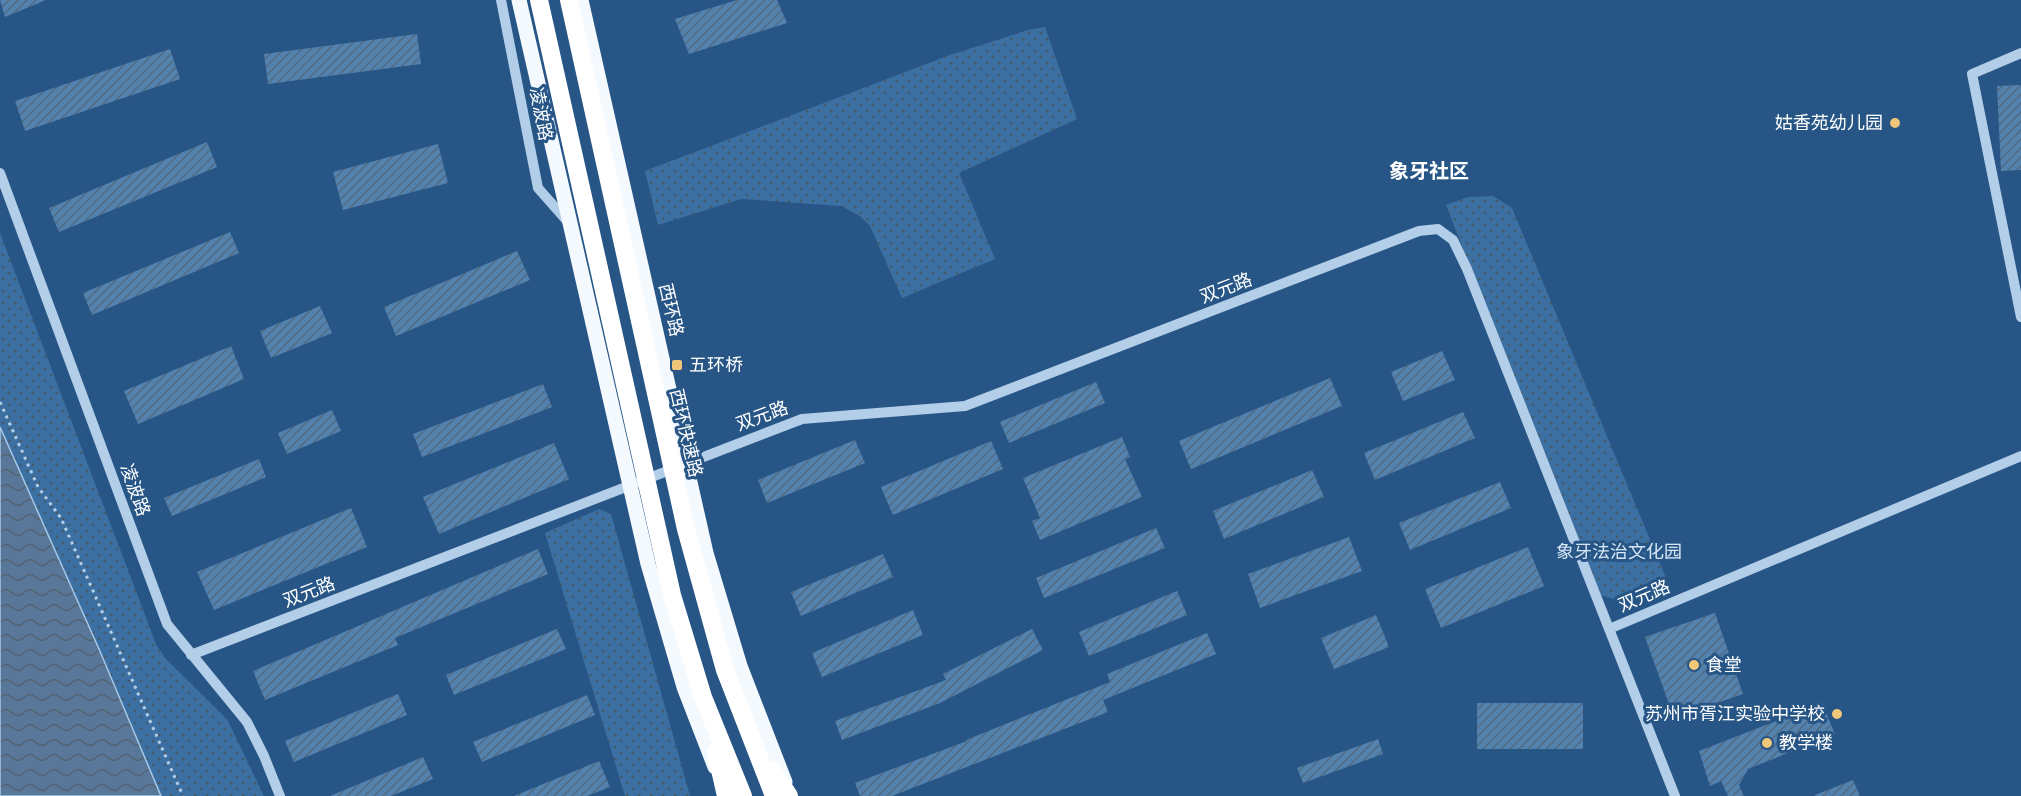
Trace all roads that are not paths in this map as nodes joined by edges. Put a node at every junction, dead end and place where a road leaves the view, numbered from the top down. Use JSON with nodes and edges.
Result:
{"nodes":[{"id":1,"x":501,"y":0,"type":"edge"},
{"id":2,"x":519,"y":0,"type":"edge"},
{"id":3,"x":539,"y":0,"type":"edge"},
{"id":4,"x":569,"y":0,"type":"edge"},
{"id":5,"x":581,"y":0,"type":"edge"},
{"id":6,"x":2021,"y":53,"type":"edge"},
{"id":7,"x":0,"y":173,"type":"edge"},
{"id":8,"x":571,"y":224,"type":"junction"},
{"id":9,"x":2021,"y":317,"type":"edge"},
{"id":10,"x":2021,"y":456,"type":"edge"},
{"id":11,"x":685,"y":462,"type":"junction"},
{"id":12,"x":630,"y":486,"type":"junction"},
{"id":13,"x":1609,"y":629,"type":"junction"},
{"id":14,"x":191,"y":655,"type":"junction"},
{"id":15,"x":703,"y":698,"type":"junction"},
{"id":16,"x":747,"y":729,"type":"junction"},
{"id":17,"x":280,"y":796,"type":"edge"},
{"id":18,"x":726,"y":796,"type":"edge"},
{"id":19,"x":743,"y":796,"type":"edge"},
{"id":20,"x":774,"y":796,"type":"edge"},
{"id":21,"x":790,"y":796,"type":"edge"},
{"id":22,"x":1675,"y":796,"type":"edge"}],
"edges":[{"from":1,"to":8,"type":"street","name":"凌波路"},
{"from":2,"to":8,"type":"main road"},
{"from":3,"to":15,"type":"highway"},
{"from":4,"to":16,"type":"highway","name":"西环快速路"},
{"from":5,"to":11,"type":"main road","name":"西环路"},
{"from":6,"to":9,"type":"street"},
{"from":7,"to":14,"type":"street","name":"凌波路"},
{"from":8,"to":12,"type":"main road"},
{"from":10,"to":13,"type":"street","name":"双元路"},
{"from":11,"to":12,"type":"street","name":"双元路"},
{"from":11,"to":13,"type":"street","name":"双元路"},
{"from":11,"to":21,"type":"main road","name":"西环路"},
{"from":12,"to":14,"type":"street","name":"双元路"},
{"from":12,"to":18,"type":"main road"},
{"from":13,"to":22,"type":"street"},
{"from":14,"to":17,"type":"street","name":"凌波路"},
{"from":15,"to":18,"type":"highway"},
{"from":15,"to":19,"type":"highway"},
{"from":16,"to":20,"type":"highway","name":"西环快速路"},
{"from":16,"to":21,"type":"highway"}]}
